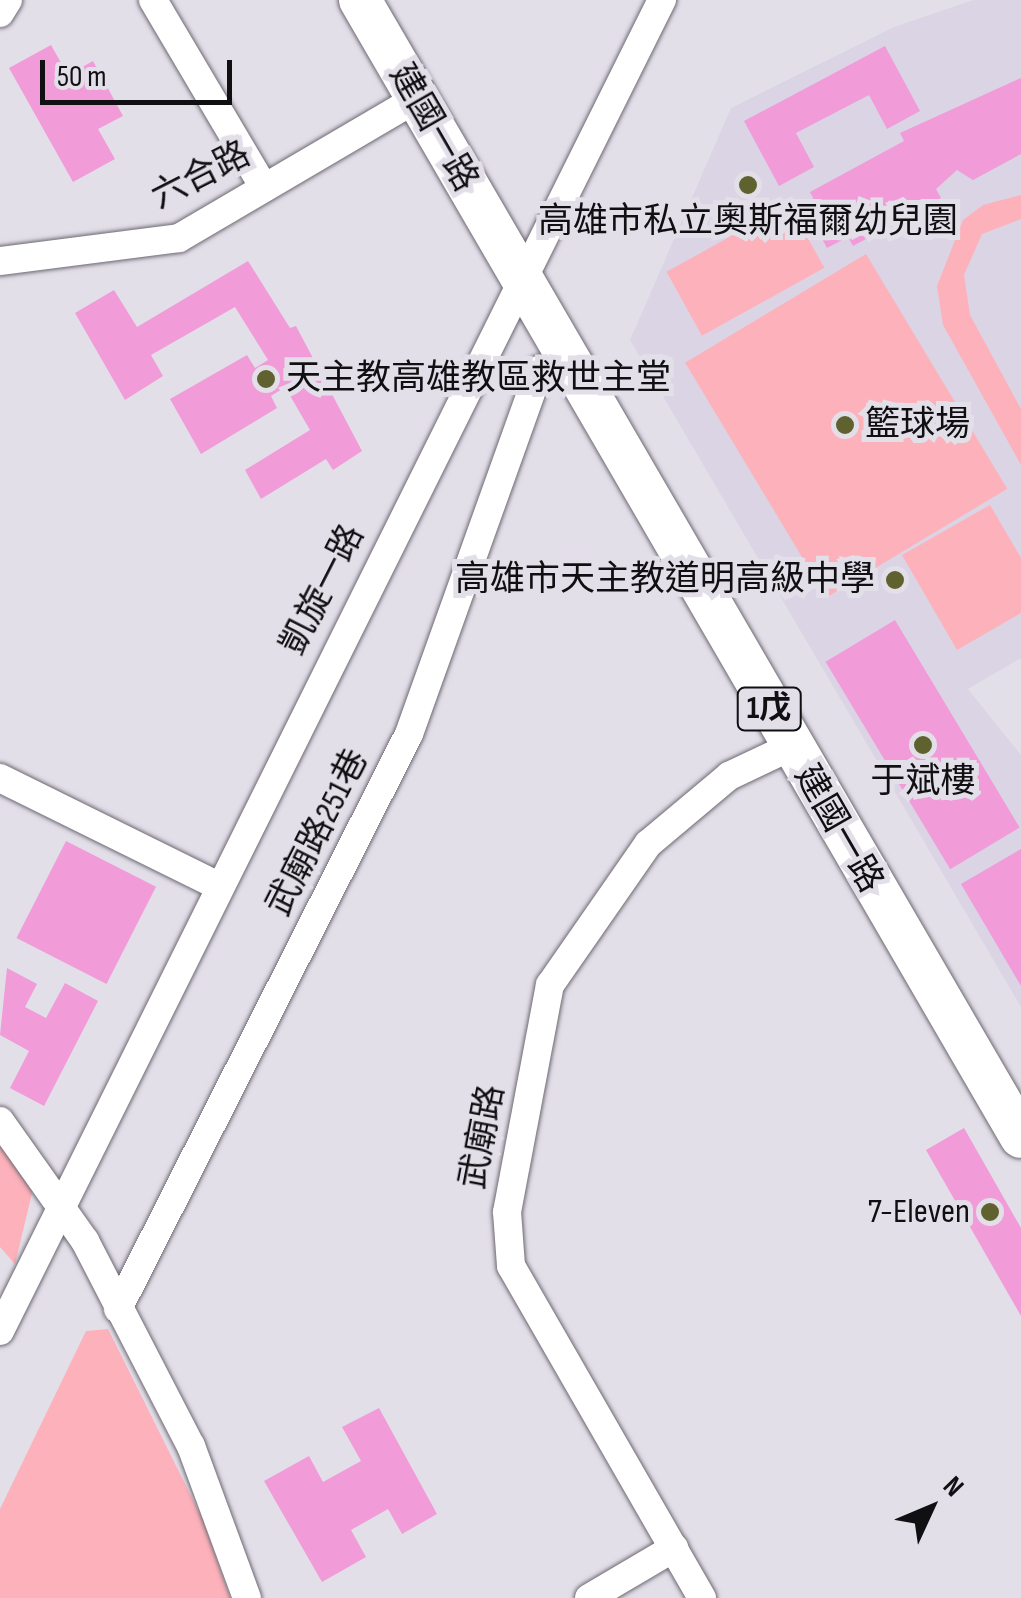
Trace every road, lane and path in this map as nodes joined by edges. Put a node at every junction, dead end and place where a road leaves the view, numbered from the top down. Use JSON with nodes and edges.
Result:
{"nodes":[{"id":1,"x":8,"y":0,"type":"edge"},
{"id":2,"x":153,"y":0,"type":"edge"},
{"id":3,"x":360,"y":0,"type":"edge"},
{"id":4,"x":662,"y":0,"type":"edge"},
{"id":5,"x":0,"y":13,"type":"edge"},
{"id":6,"x":416,"y":99,"type":"junction"},
{"id":7,"x":264,"y":188,"type":"junction"},
{"id":8,"x":0,"y":261,"type":"edge"},
{"id":9,"x":520,"y":279,"type":"junction"},
{"id":10,"x":539,"y":370,"type":"dead end"},
{"id":11,"x":790,"y":747,"type":"junction"},
{"id":12,"x":0,"y":778,"type":"edge"},
{"id":13,"x":219,"y":886,"type":"junction"},
{"id":14,"x":0,"y":1121,"type":"edge"},
{"id":15,"x":1021,"y":1137,"type":"edge"},
{"id":16,"x":58,"y":1212,"type":"junction"},
{"id":17,"x":0,"y":1267,"type":"edge"},
{"id":18,"x":20,"y":1290,"type":"junction"},
{"id":19,"x":118,"y":1309,"type":"junction"},
{"id":20,"x":0,"y":1331,"type":"edge"},
{"id":21,"x":674,"y":1548,"type":"junction"},
{"id":22,"x":247,"y":1598,"type":"edge"},
{"id":23,"x":589,"y":1598,"type":"edge"},
{"id":24,"x":702,"y":1598,"type":"edge"}],
"edges":[{"from":1,"to":5,"type":"street"},
{"from":2,"to":7,"type":"street"},
{"from":3,"to":6,"type":"main road","name":"建國一路","number":"1戊"},
{"from":4,"to":9,"type":"street","name":"凱旋一路"},
{"from":6,"to":7,"type":"street","name":"六合路"},
{"from":6,"to":9,"type":"main road","name":"建國一路","number":"1戊"},
{"from":7,"to":8,"type":"street","name":"六合路"},
{"from":9,"to":11,"type":"main road","name":"建國一路","number":"1戊"},
{"from":9,"to":13,"type":"street","name":"凱旋一路"},
{"from":10,"to":19,"type":"street","name":"武廟路251巷"},
{"from":11,"to":15,"type":"main road","name":"建國一路","number":"1戊"},
{"from":11,"to":21,"type":"street","name":"武廟路"},
{"from":12,"to":13,"type":"street"},
{"from":13,"to":16,"type":"street","name":"凱旋一路"},
{"from":14,"to":16,"type":"street"},
{"from":16,"to":18,"type":"street","name":"凱旋一路"},
{"from":16,"to":19,"type":"street"},
{"from":17,"to":18,"type":"street"},
{"from":18,"to":20,"type":"street"},
{"from":19,"to":22,"type":"street"},
{"from":21,"to":23,"type":"street"},
{"from":21,"to":24,"type":"street","name":"武廟路"}]}
